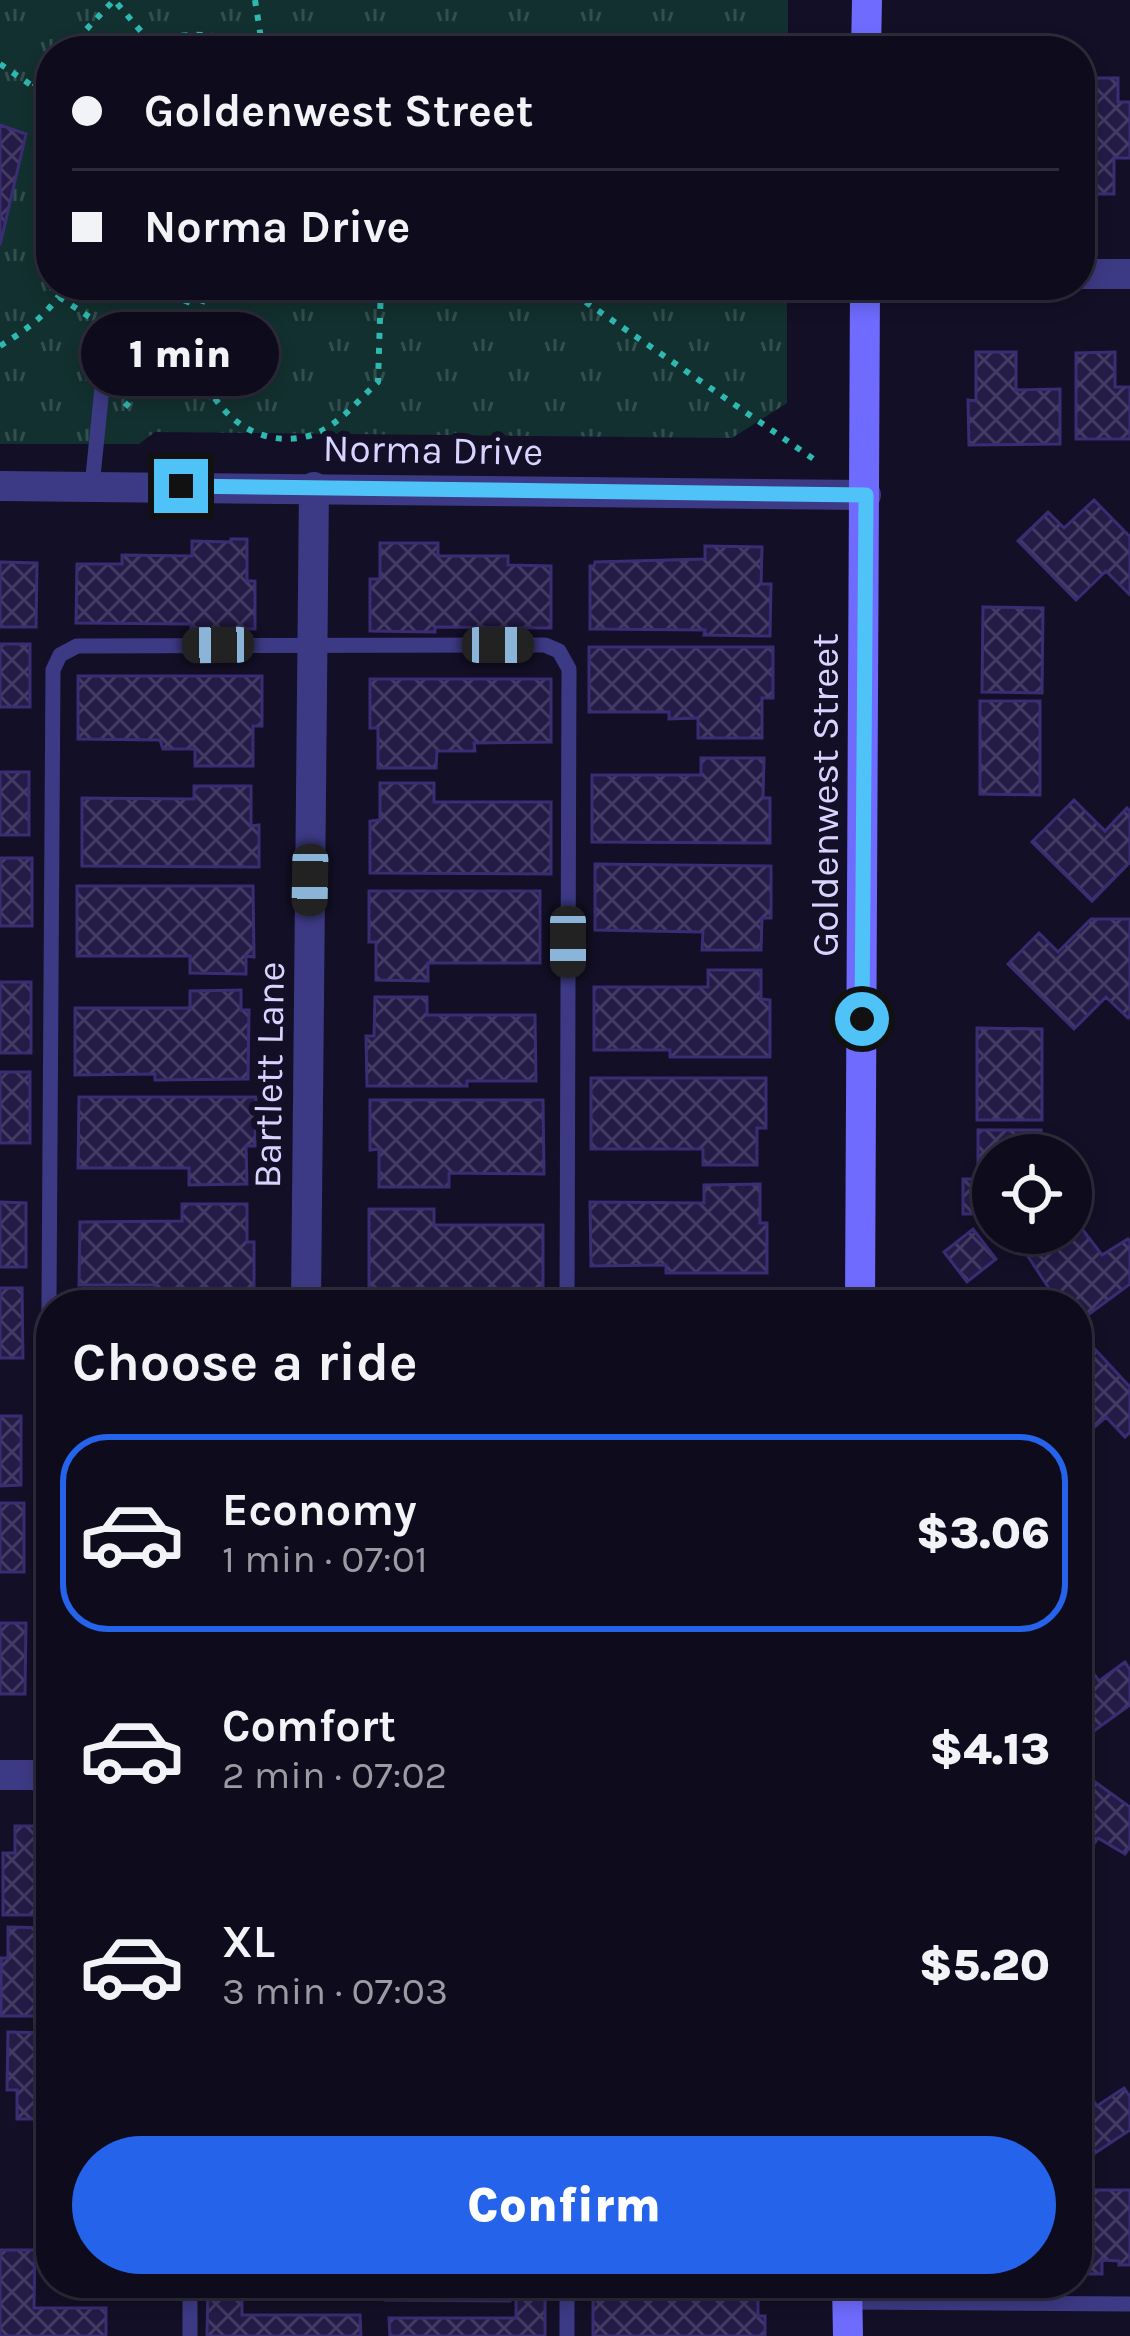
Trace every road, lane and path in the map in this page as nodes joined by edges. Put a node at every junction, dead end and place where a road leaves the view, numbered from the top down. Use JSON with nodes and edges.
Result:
{"nodes":[{"id":1,"x":255,"y":0,"type":"edge"},
{"id":2,"x":867,"y":0,"type":"edge"},
{"id":3,"x":80,"y":36,"type":"edge"},
{"id":4,"x":147,"y":36,"type":"edge"},
{"id":5,"x":172,"y":36,"type":"edge"},
{"id":6,"x":212,"y":36,"type":"edge"},
{"id":7,"x":258,"y":36,"type":"edge"},
{"id":8,"x":866,"y":36,"type":"edge"},
{"id":9,"x":0,"y":64,"type":"edge"},
{"id":10,"x":34,"y":87,"type":"edge"},
{"id":11,"x":1095,"y":274,"type":"edge"},
{"id":12,"x":1130,"y":274,"type":"edge"},
{"id":13,"x":55,"y":300,"type":"edge"},
{"id":14,"x":63,"y":300,"type":"edge"},
{"id":15,"x":188,"y":300,"type":"edge"},
{"id":16,"x":201,"y":300,"type":"edge"},
{"id":17,"x":381,"y":300,"type":"edge"},
{"id":18,"x":584,"y":300,"type":"edge"},
{"id":19,"x":865,"y":300,"type":"edge"},
{"id":20,"x":186,"y":307,"type":"junction"},
{"id":21,"x":198,"y":311,"type":"junction"},
{"id":22,"x":108,"y":329,"type":"junction"},
{"id":23,"x":0,"y":346,"type":"edge"},
{"id":24,"x":158,"y":362,"type":"junction"},
{"id":25,"x":216,"y":400,"type":"junction"},
{"id":26,"x":95,"y":441,"type":"junction"},
{"id":27,"x":0,"y":486,"type":"edge"},
{"id":28,"x":92,"y":486,"type":"junction"},
{"id":29,"x":314,"y":487,"type":"junction"},
{"id":30,"x":866,"y":495,"type":"junction"},
{"id":31,"x":313,"y":644,"type":"junction"},
{"id":32,"x":50,"y":1290,"type":"edge"},
{"id":33,"x":306,"y":1290,"type":"edge"},
{"id":34,"x":567,"y":1290,"type":"edge"},
{"id":35,"x":860,"y":1290,"type":"edge"},
{"id":36,"x":0,"y":1775,"type":"edge"},
{"id":37,"x":36,"y":1775,"type":"edge"},
{"id":38,"x":190,"y":2298,"type":"edge"},
{"id":39,"x":567,"y":2298,"type":"edge"},
{"id":40,"x":847,"y":2298,"type":"edge"},
{"id":41,"x":926,"y":2298,"type":"edge"},
{"id":42,"x":991,"y":2298,"type":"edge"},
{"id":43,"x":991,"y":2303,"type":"junction"},
{"id":44,"x":1130,"y":2304,"type":"edge"},
{"id":45,"x":190,"y":2336,"type":"edge"},
{"id":46,"x":567,"y":2336,"type":"edge"},
{"id":47,"x":848,"y":2336,"type":"edge"}],
"edges":[{"from":1,"to":7,"type":"path"},
{"from":2,"to":8,"type":"main road"},
{"from":3,"to":4,"type":"path"},
{"from":5,"to":6,"type":"path"},
{"from":9,"to":10,"type":"path"},
{"from":11,"to":12,"type":"street"},
{"from":13,"to":23,"type":"path"},
{"from":14,"to":22,"type":"path"},
{"from":15,"to":20,"type":"path"},
{"from":16,"to":21,"type":"path"},
{"from":17,"to":25,"type":"path"},
{"from":18,"to":30,"type":"path"},
{"from":19,"to":30,"type":"main road","name":"Goldenwest Street"},
{"from":20,"to":21,"type":"path"},
{"from":20,"to":24,"type":"path"},
{"from":21,"to":25,"type":"path"},
{"from":22,"to":24,"type":"path"},
{"from":22,"to":26,"type":"lane"},
{"from":24,"to":25,"type":"path"},
{"from":24,"to":26,"type":"path"},
{"from":26,"to":28,"type":"lane"},
{"from":27,"to":28,"type":"street","name":"Norma Drive"},
{"from":28,"to":29,"type":"street","name":"Norma Drive"},
{"from":29,"to":30,"type":"street","name":"Norma Drive"},
{"from":29,"to":31,"type":"street","name":"Bartlett Lane"},
{"from":30,"to":35,"type":"main road","name":"Goldenwest Street"},
{"from":31,"to":32,"type":"lane"},
{"from":31,"to":33,"type":"street","name":"Bartlett Lane"},
{"from":31,"to":34,"type":"lane"},
{"from":36,"to":37,"type":"street"},
{"from":38,"to":45,"type":"lane"},
{"from":39,"to":46,"type":"lane"},
{"from":40,"to":47,"type":"main road"},
{"from":41,"to":43,"type":"lane"},
{"from":42,"to":43,"type":"lane"},
{"from":43,"to":44,"type":"lane"}]}
